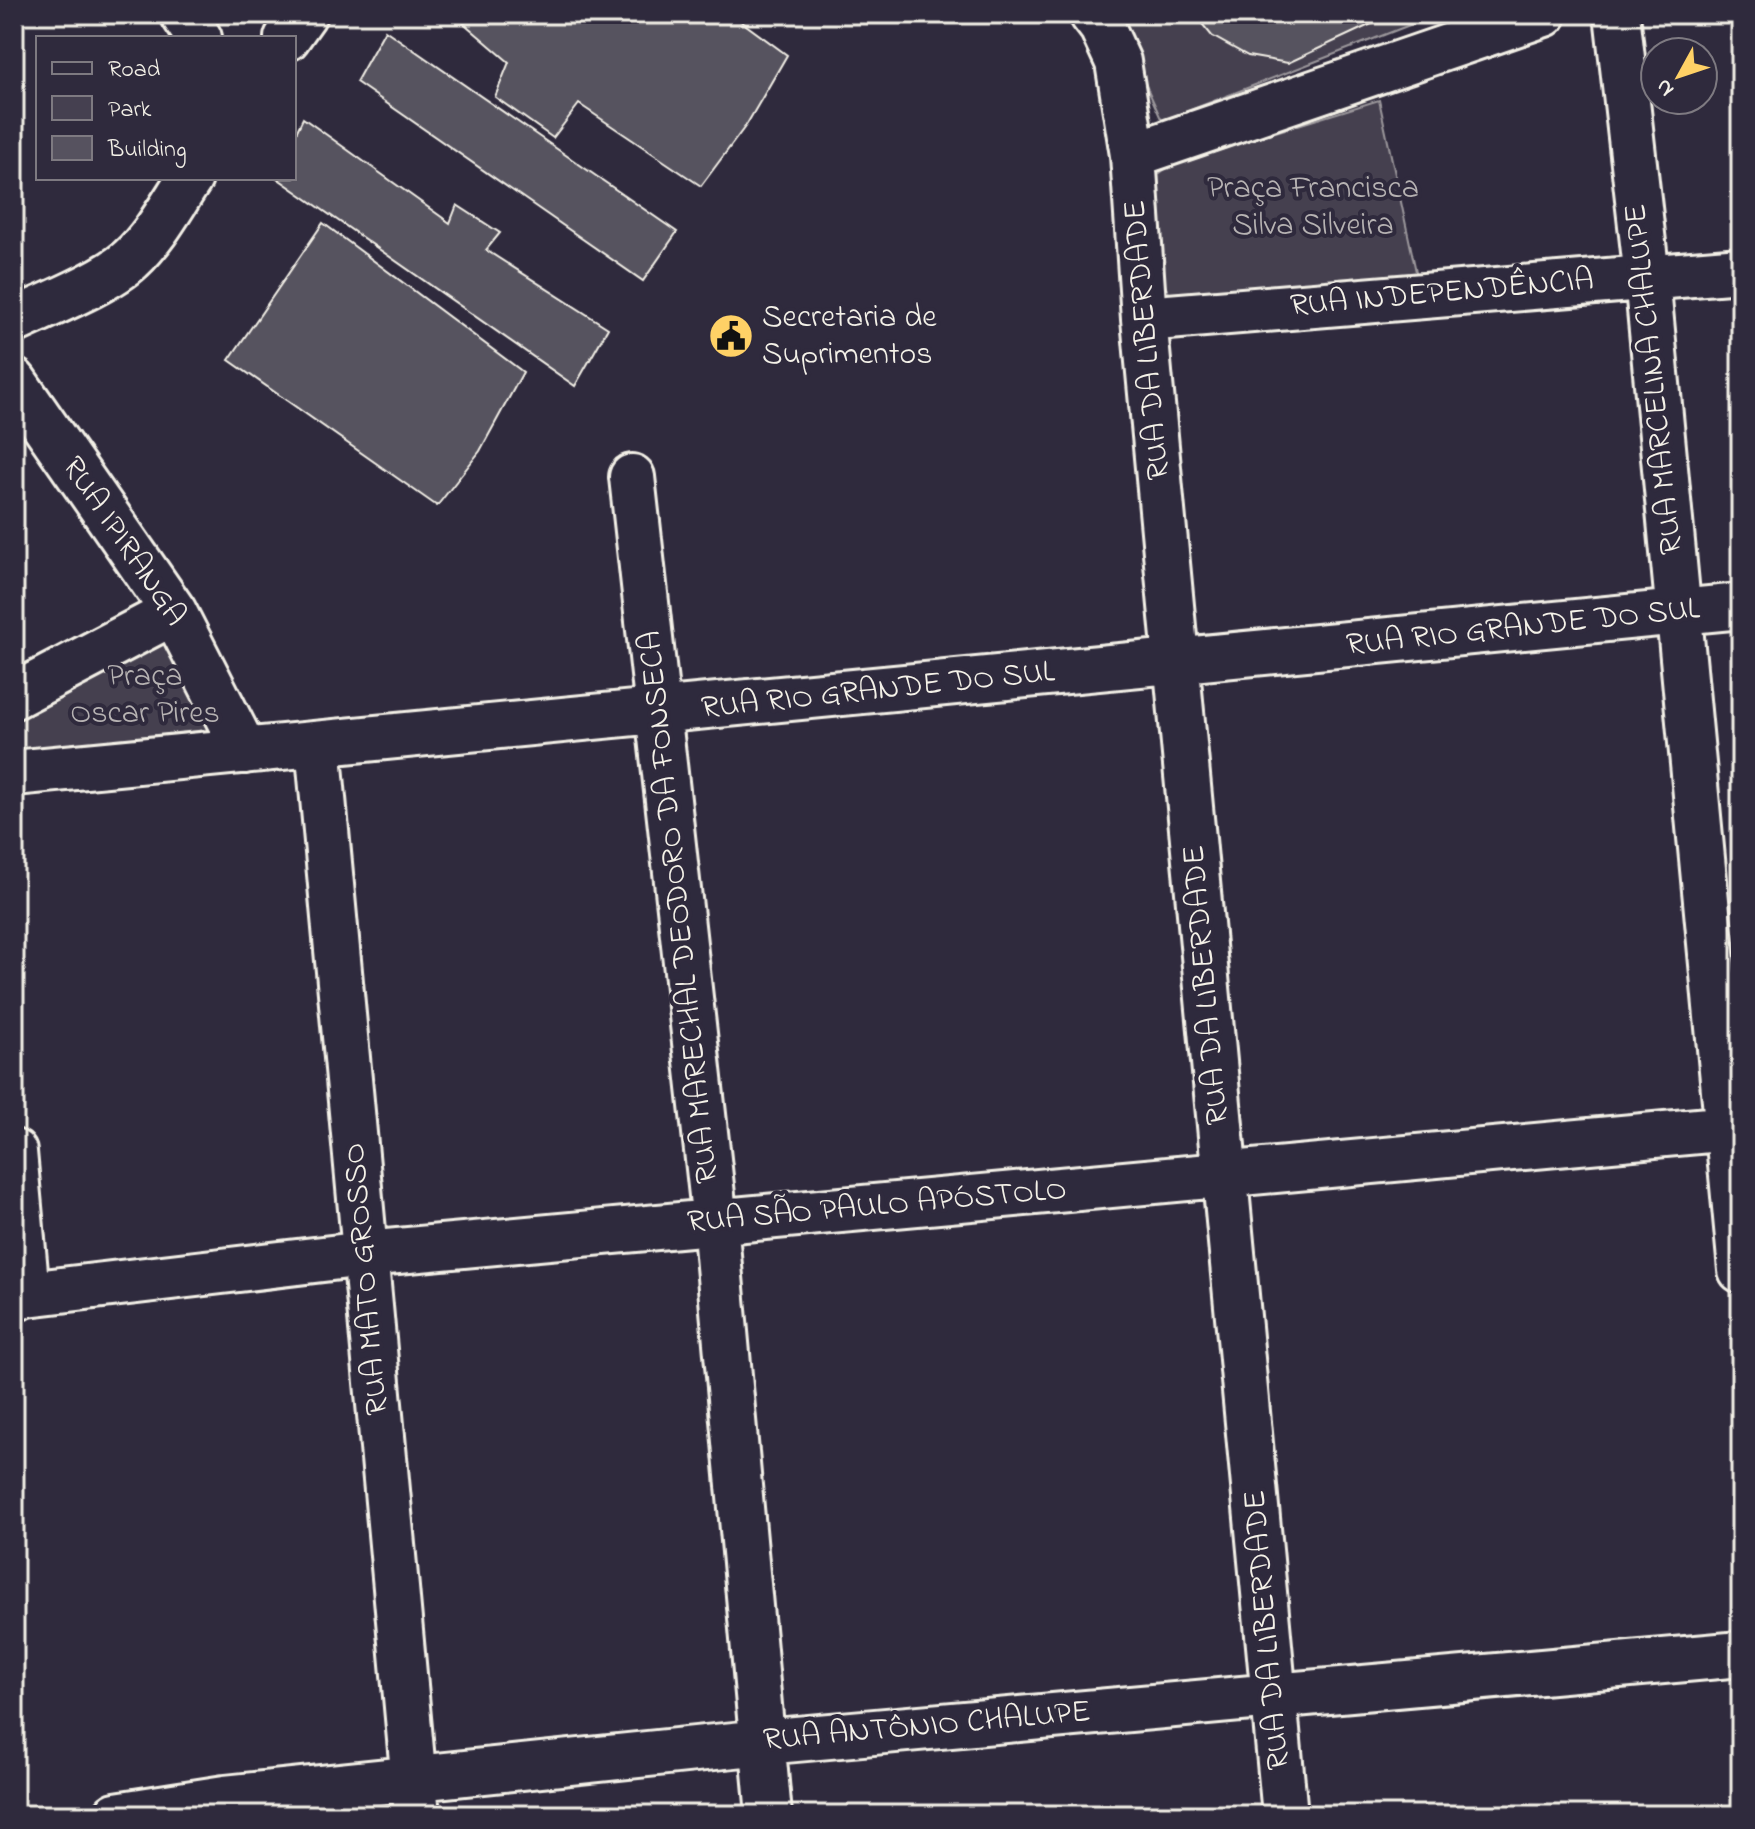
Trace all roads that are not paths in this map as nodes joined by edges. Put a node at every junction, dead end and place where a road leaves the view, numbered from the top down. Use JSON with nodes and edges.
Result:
{"nodes":[{"id":1,"x":183,"y":14,"type":"edge"},
{"id":2,"x":304,"y":14,"type":"edge"},
{"id":3,"x":1092,"y":14,"type":"edge"},
{"id":4,"x":1544,"y":14,"type":"edge"},
{"id":5,"x":1617,"y":14,"type":"edge"},
{"id":6,"x":198,"y":36,"type":"edge"},
{"id":7,"x":288,"y":36,"type":"edge"},
{"id":8,"x":1133,"y":155,"type":"junction"},
{"id":9,"x":189,"y":180,"type":"edge"},
{"id":10,"x":1741,"y":270,"type":"edge"},
{"id":11,"x":1647,"y":278,"type":"junction"},
{"id":12,"x":1144,"y":319,"type":"junction"},
{"id":13,"x":14,"y":321,"type":"edge"},
{"id":14,"x":14,"y":381,"type":"edge"},
{"id":15,"x":632,"y":477,"type":"dead end"},
{"id":16,"x":1741,"y":606,"type":"edge"},
{"id":17,"x":174,"y":612,"type":"junction"},
{"id":18,"x":1678,"y":613,"type":"junction"},
{"id":19,"x":1177,"y":661,"type":"junction"},
{"id":20,"x":14,"y":696,"type":"edge"},
{"id":21,"x":658,"y":713,"type":"junction"},
{"id":22,"x":318,"y":744,"type":"junction"},
{"id":23,"x":245,"y":751,"type":"junction"},
{"id":24,"x":14,"y":773,"type":"edge"},
{"id":25,"x":1734,"y":1128,"type":"edge"},
{"id":26,"x":14,"y":1152,"type":"edge"},
{"id":27,"x":1225,"y":1175,"type":"junction"},
{"id":28,"x":715,"y":1222,"type":"junction"},
{"id":29,"x":365,"y":1254,"type":"junction"},
{"id":30,"x":1741,"y":1270,"type":"edge"},
{"id":31,"x":20,"y":1296,"type":"edge"},
{"id":32,"x":1741,"y":1654,"type":"edge"},
{"id":33,"x":1274,"y":1696,"type":"junction"},
{"id":34,"x":763,"y":1742,"type":"junction"},
{"id":35,"x":415,"y":1797,"type":"edge"},
{"id":36,"x":116,"y":1815,"type":"edge"},
{"id":37,"x":769,"y":1815,"type":"edge"},
{"id":38,"x":1285,"y":1815,"type":"edge"}],
"edges":[{"from":1,"to":6,"type":"street"},
{"from":2,"to":7,"type":"street"},
{"from":3,"to":8,"type":"street","name":"RUA DA LIBERDADE"},
{"from":4,"to":8,"type":"street"},
{"from":5,"to":11,"type":"street","name":"RUA MARCELINA CHALUPE"},
{"from":8,"to":12,"type":"street","name":"RUA DA LIBERDADE"},
{"from":9,"to":13,"type":"street"},
{"from":10,"to":11,"type":"street","name":"RUA INDEPENDÊNCIA"},
{"from":11,"to":12,"type":"street","name":"RUA INDEPENDÊNCIA"},
{"from":11,"to":18,"type":"street","name":"RUA MARCELINA CHALUPE"},
{"from":12,"to":19,"type":"street","name":"RUA DA LIBERDADE"},
{"from":14,"to":17,"type":"street","name":"RUA IPIRANGA"},
{"from":15,"to":21,"type":"street","name":"RUA MARECHAL DEODORO DA FONSECA"},
{"from":16,"to":18,"type":"street","name":"RUA RIO GRANDE DO SUL"},
{"from":17,"to":20,"type":"street"},
{"from":17,"to":23,"type":"street","name":"RUA IPIRANGA"},
{"from":18,"to":19,"type":"street","name":"RUA RIO GRANDE DO SUL"},
{"from":18,"to":25,"type":"street","name":"RUA MARCELINA CHALUPE"},
{"from":19,"to":21,"type":"street","name":"RUA RIO GRANDE DO SUL"},
{"from":19,"to":27,"type":"street","name":"RUA DA LIBERDADE"},
{"from":21,"to":22,"type":"street","name":"RUA RIO GRANDE DO SUL"},
{"from":21,"to":28,"type":"street","name":"RUA MARECHAL DEODORO DA FONSECA"},
{"from":22,"to":23,"type":"street","name":"RUA RIO GRANDE DO SUL"},
{"from":22,"to":29,"type":"street","name":"RUA MATO GROSSO"},
{"from":23,"to":24,"type":"street","name":"RUA RIO GRANDE DO SUL"},
{"from":25,"to":27,"type":"street","name":"RUA SÃO PAULO APÓSTOLO"},
{"from":25,"to":30,"type":"street","name":"RUA MARCELINA CHALUPE"},
{"from":26,"to":31,"type":"street"},
{"from":27,"to":28,"type":"street","name":"RUA SÃO PAULO APÓSTOLO"},
{"from":27,"to":33,"type":"street","name":"RUA DA LIBERDADE"},
{"from":28,"to":29,"type":"street","name":"RUA SÃO PAULO APÓSTOLO"},
{"from":28,"to":34,"type":"street","name":"RUA MARECHAL DEODORO DA FONSECA"},
{"from":29,"to":31,"type":"street","name":"RUA SÃO PAULO APÓSTOLO"},
{"from":29,"to":35,"type":"street","name":"RUA MATO GROSSO"},
{"from":32,"to":33,"type":"street","name":"RUA ANTÔNIO CHALUPE"},
{"from":33,"to":34,"type":"street","name":"RUA ANTÔNIO CHALUPE"},
{"from":33,"to":38,"type":"street","name":"RUA DA LIBERDADE"},
{"from":34,"to":35,"type":"street","name":"RUA ANTÔNIO CHALUPE"},
{"from":34,"to":37,"type":"street","name":"RUA MARECHAL DEODORO DA FONSECA"},
{"from":35,"to":36,"type":"street","name":"RUA ANTÔNIO CHALUPE"}]}
